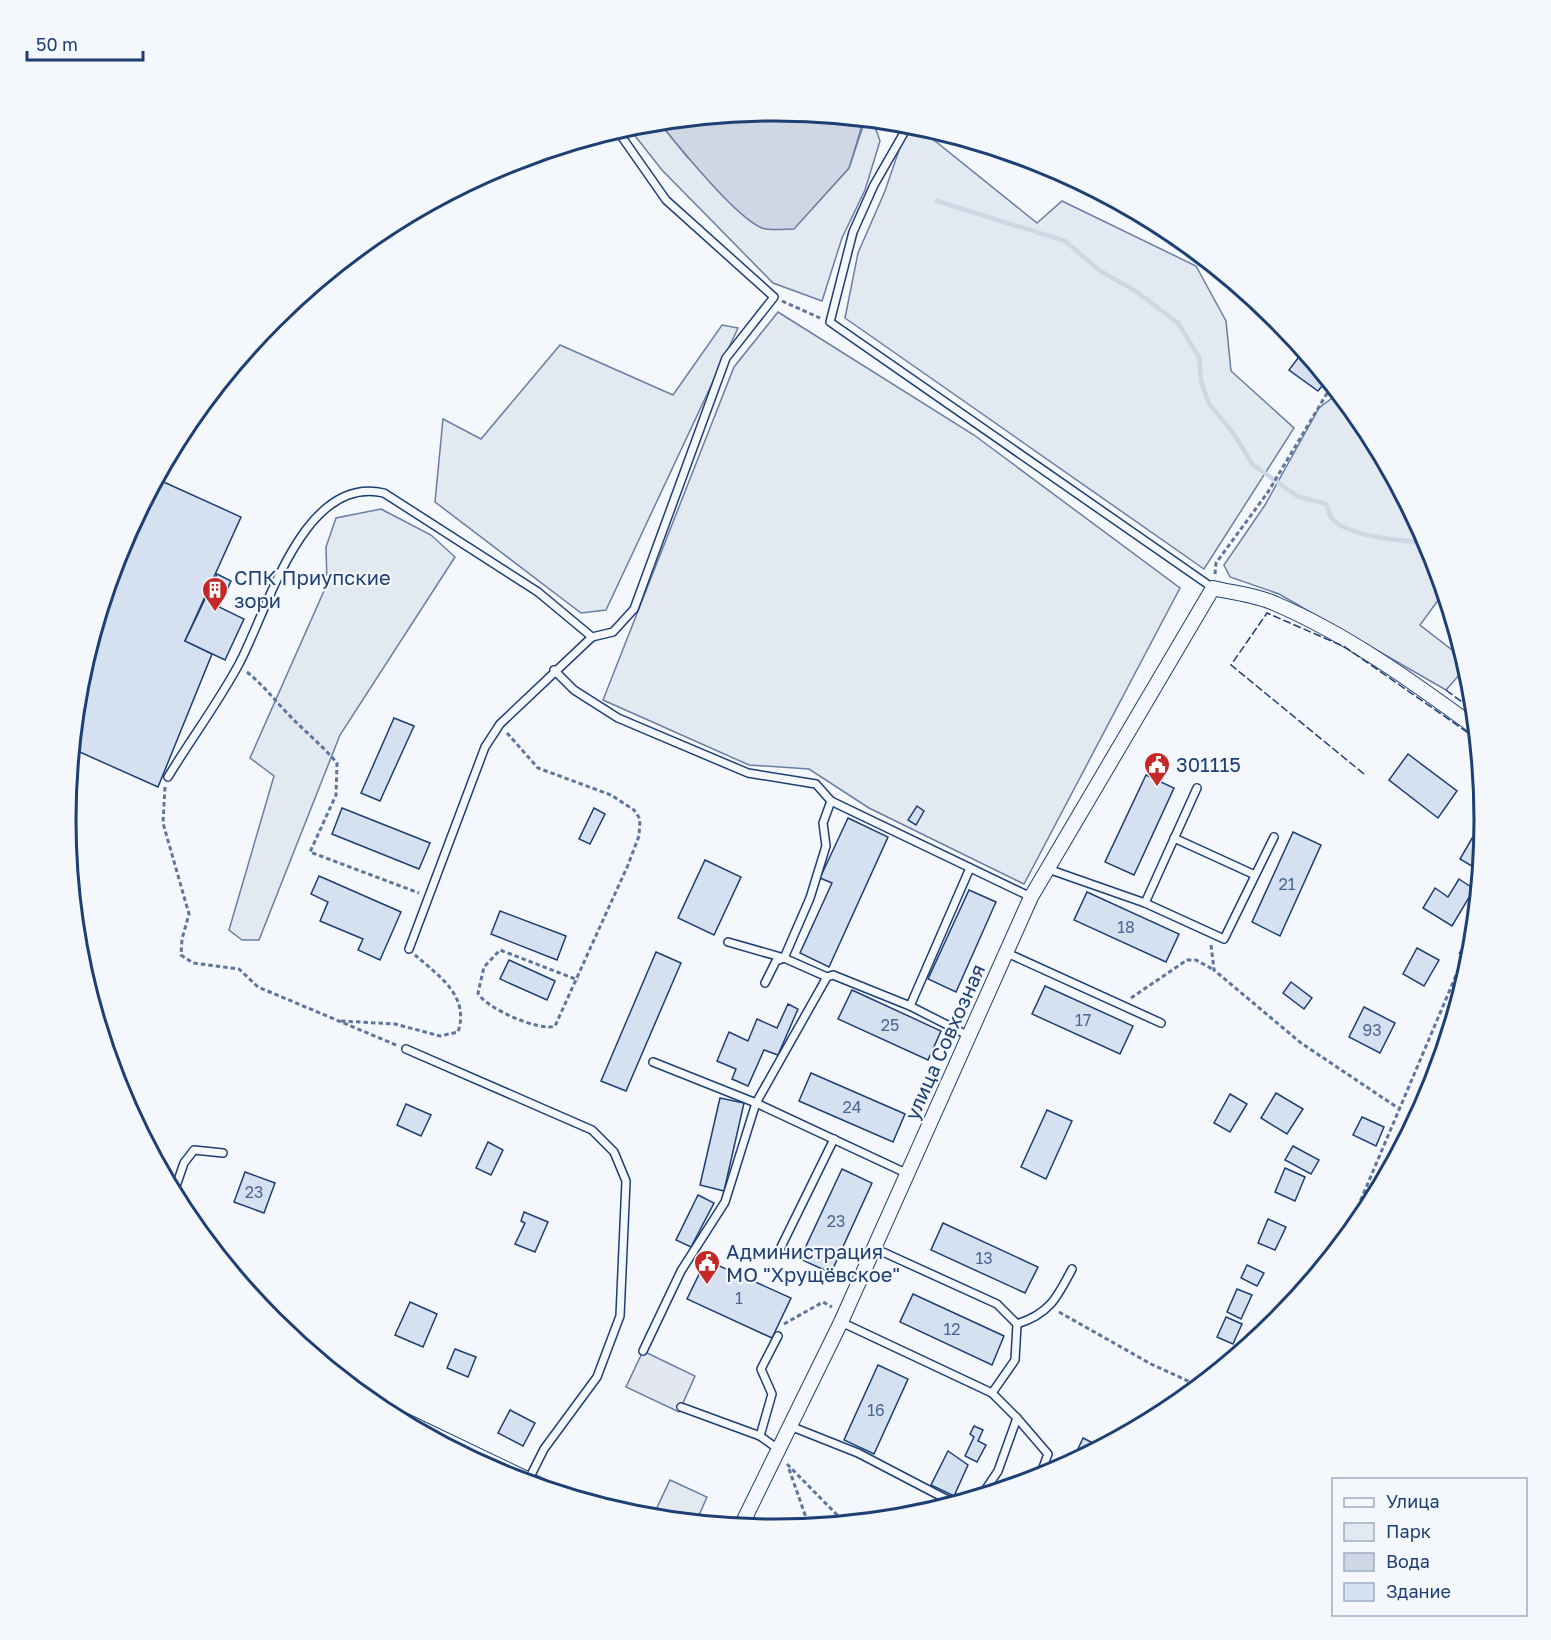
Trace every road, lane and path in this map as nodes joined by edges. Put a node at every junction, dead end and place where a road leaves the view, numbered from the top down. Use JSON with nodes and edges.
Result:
{"nodes":[{"id":1,"x":904,"y":133,"type":"edge"},
{"id":2,"x":622,"y":138,"type":"edge"},
{"id":3,"x":774,"y":297,"type":"junction"},
{"id":4,"x":830,"y":322,"type":"junction"},
{"id":5,"x":1328,"y":392,"type":"edge"},
{"id":6,"x":1213,"y":588,"type":"junction"},
{"id":7,"x":592,"y":636,"type":"junction"},
{"id":8,"x":238,"y":665,"type":"junction"},
{"id":9,"x":554,"y":670,"type":"junction"},
{"id":10,"x":1468,"y":722,"type":"edge"},
{"id":11,"x":500,"y":724,"type":"junction"},
{"id":12,"x":168,"y":777,"type":"joint"},
{"id":13,"x":1197,"y":788,"type":"dead end"},
{"id":14,"x":831,"y":801,"type":"junction"},
{"id":15,"x":1274,"y":837,"type":"dead end"},
{"id":16,"x":1174,"y":838,"type":"junction"},
{"id":17,"x":970,"y":868,"type":"junction"},
{"id":18,"x":1045,"y":868,"type":"junction"},
{"id":19,"x":1255,"y":875,"type":"junction"},
{"id":20,"x":427,"y":896,"type":"junction"},
{"id":21,"x":1030,"y":897,"type":"junction"},
{"id":22,"x":1145,"y":903,"type":"junction"},
{"id":23,"x":1209,"y":933,"type":"junction"},
{"id":24,"x":728,"y":942,"type":"dead end"},
{"id":25,"x":409,"y":949,"type":"joint"},
{"id":26,"x":1007,"y":953,"type":"junction"},
{"id":27,"x":784,"y":958,"type":"junction"},
{"id":28,"x":1214,"y":970,"type":"junction"},
{"id":29,"x":1458,"y":972,"type":"edge"},
{"id":30,"x":827,"y":977,"type":"junction"},
{"id":31,"x":578,"y":980,"type":"junction"},
{"id":32,"x":765,"y":983,"type":"dead end"},
{"id":33,"x":910,"y":1006,"type":"junction"},
{"id":34,"x":1120,"y":1006,"type":"junction"},
{"id":35,"x":336,"y":1021,"type":"junction"},
{"id":36,"x":1161,"y":1023,"type":"dead end"},
{"id":37,"x":967,"y":1035,"type":"junction"},
{"id":38,"x":406,"y":1049,"type":"joint"},
{"id":39,"x":653,"y":1062,"type":"dead end"},
{"id":40,"x":756,"y":1103,"type":"junction"},
{"id":41,"x":1398,"y":1108,"type":"junction"},
{"id":42,"x":834,"y":1139,"type":"junction"},
{"id":43,"x":223,"y":1153,"type":"dead end"},
{"id":44,"x":908,"y":1174,"type":"junction"},
{"id":45,"x":178,"y":1181,"type":"edge"},
{"id":46,"x":1357,"y":1208,"type":"edge"},
{"id":47,"x":874,"y":1248,"type":"junction"},
{"id":48,"x":779,"y":1251,"type":"dead end"},
{"id":49,"x":1072,"y":1269,"type":"dead end"},
{"id":50,"x":1056,"y":1298,"type":"junction"},
{"id":51,"x":843,"y":1317,"type":"junction"},
{"id":52,"x":784,"y":1324,"type":"dead end"},
{"id":53,"x":1017,"y":1324,"type":"junction"},
{"id":54,"x":778,"y":1336,"type":"dead end"},
{"id":55,"x":642,"y":1352,"type":"dead end"},
{"id":56,"x":1191,"y":1382,"type":"edge"},
{"id":57,"x":992,"y":1393,"type":"junction"},
{"id":58,"x":681,"y":1407,"type":"dead end"},
{"id":59,"x":1017,"y":1418,"type":"junction"},
{"id":60,"x":790,"y":1425,"type":"junction"},
{"id":61,"x":760,"y":1436,"type":"junction"},
{"id":62,"x":781,"y":1454,"type":"junction"},
{"id":63,"x":1044,"y":1466,"type":"edge"},
{"id":64,"x":789,"y":1467,"type":"junction"},
{"id":65,"x":531,"y":1475,"type":"edge"},
{"id":66,"x":988,"y":1485,"type":"edge"},
{"id":67,"x":944,"y":1498,"type":"edge"},
{"id":68,"x":838,"y":1516,"type":"edge"},
{"id":69,"x":745,"y":1518,"type":"edge"},
{"id":70,"x":806,"y":1518,"type":"edge"}],
"edges":[{"from":1,"to":4,"type":"lane"},
{"from":2,"to":3,"type":"lane"},
{"from":3,"to":4,"type":"path"},
{"from":3,"to":7,"type":"lane"},
{"from":4,"to":6,"type":"lane"},
{"from":5,"to":6,"type":"path"},
{"from":6,"to":10,"type":"street"},
{"from":6,"to":18,"type":"street","name":"улица Совхозная"},
{"from":7,"to":8,"type":"lane"},
{"from":7,"to":9,"type":"lane"},
{"from":8,"to":12,"type":"lane"},
{"from":8,"to":20,"type":"path"},
{"from":9,"to":11,"type":"lane"},
{"from":9,"to":14,"type":"lane"},
{"from":11,"to":20,"type":"lane"},
{"from":11,"to":31,"type":"path"},
{"from":12,"to":35,"type":"path"},
{"from":13,"to":16,"type":"lane"},
{"from":14,"to":17,"type":"lane"},
{"from":14,"to":27,"type":"lane"},
{"from":15,"to":19,"type":"lane"},
{"from":16,"to":19,"type":"lane"},
{"from":16,"to":22,"type":"lane"},
{"from":17,"to":21,"type":"lane"},
{"from":17,"to":33,"type":"lane"},
{"from":18,"to":21,"type":"street","name":"улица Совхозная"},
{"from":18,"to":22,"type":"lane"},
{"from":19,"to":23,"type":"lane"},
{"from":20,"to":25,"type":"lane"},
{"from":21,"to":26,"type":"street","name":"улица Совхозная"},
{"from":22,"to":23,"type":"lane"},
{"from":23,"to":28,"type":"path"},
{"from":24,"to":27,"type":"lane"},
{"from":25,"to":35,"type":"path"},
{"from":26,"to":34,"type":"lane"},
{"from":26,"to":37,"type":"street","name":"улица Совхозная"},
{"from":27,"to":30,"type":"lane"},
{"from":27,"to":32,"type":"lane"},
{"from":28,"to":34,"type":"path"},
{"from":28,"to":41,"type":"path"},
{"from":29,"to":41,"type":"path"},
{"from":30,"to":33,"type":"lane"},
{"from":30,"to":40,"type":"lane"},
{"from":31,"to":31,"type":"path"},
{"from":33,"to":37,"type":"lane"},
{"from":34,"to":36,"type":"lane"},
{"from":35,"to":38,"type":"path"},
{"from":37,"to":44,"type":"street","name":"улица Совхозная"},
{"from":38,"to":65,"type":"lane"},
{"from":39,"to":40,"type":"lane"},
{"from":40,"to":42,"type":"lane"},
{"from":40,"to":55,"type":"lane"},
{"from":41,"to":46,"type":"path"},
{"from":42,"to":44,"type":"lane"},
{"from":42,"to":48,"type":"lane"},
{"from":43,"to":45,"type":"lane"},
{"from":44,"to":47,"type":"street","name":"улица Совхозная"},
{"from":47,"to":51,"type":"street","name":"улица Совхозная"},
{"from":47,"to":53,"type":"lane"},
{"from":49,"to":50,"type":"lane"},
{"from":50,"to":53,"type":"lane"},
{"from":50,"to":56,"type":"path"},
{"from":51,"to":52,"type":"path"},
{"from":51,"to":57,"type":"lane"},
{"from":51,"to":60,"type":"street","name":"улица Совхозная"},
{"from":53,"to":57,"type":"lane"},
{"from":54,"to":61,"type":"lane"},
{"from":57,"to":59,"type":"lane"},
{"from":58,"to":61,"type":"lane"},
{"from":59,"to":63,"type":"lane"},
{"from":59,"to":66,"type":"lane"},
{"from":60,"to":62,"type":"street","name":"улица Совхозная"},
{"from":60,"to":67,"type":"lane"},
{"from":61,"to":62,"type":"lane"},
{"from":62,"to":64,"type":"path"},
{"from":62,"to":69,"type":"street","name":"улица Совхозная"},
{"from":64,"to":68,"type":"path"},
{"from":64,"to":70,"type":"path"}]}
